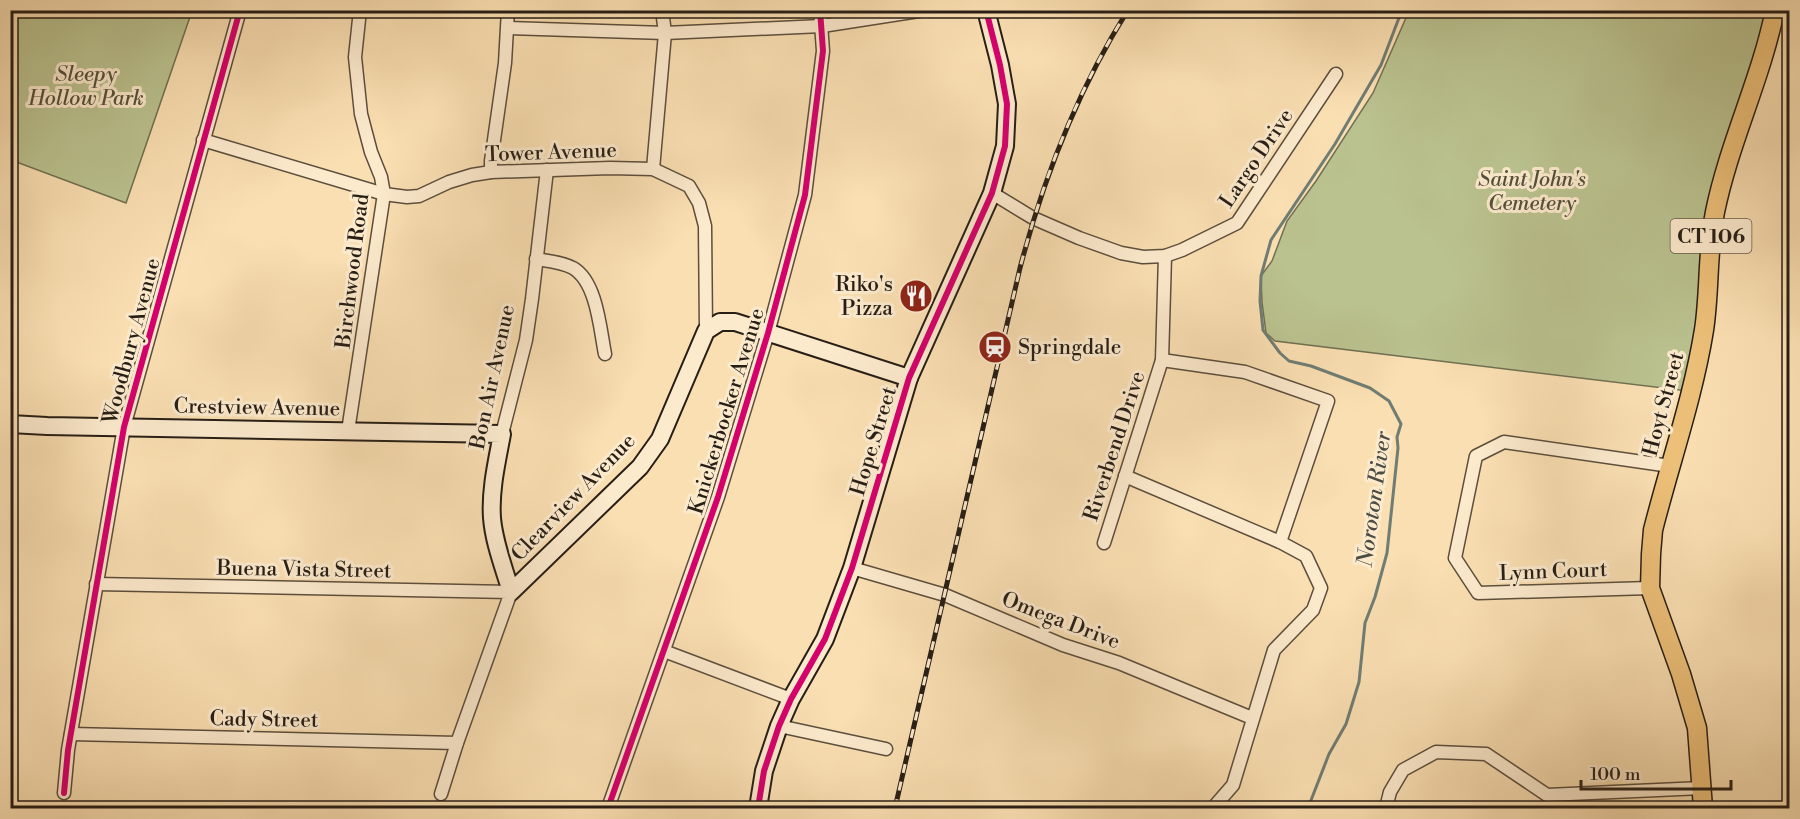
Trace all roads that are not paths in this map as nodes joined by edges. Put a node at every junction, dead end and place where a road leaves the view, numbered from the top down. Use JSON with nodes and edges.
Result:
{"nodes":[{"id":1,"x":240,"y":10,"type":"edge"},
{"id":2,"x":360,"y":10,"type":"edge"},
{"id":3,"x":508,"y":10,"type":"edge"},
{"id":4,"x":662,"y":10,"type":"edge"},
{"id":5,"x":820,"y":10,"type":"edge"},
{"id":6,"x":925,"y":10,"type":"edge"},
{"id":7,"x":986,"y":10,"type":"edge"},
{"id":8,"x":1775,"y":10,"type":"edge"},
{"id":9,"x":822,"y":26,"type":"junction"},
{"id":10,"x":508,"y":28,"type":"junction"},
{"id":11,"x":665,"y":33,"type":"junction"},
{"id":12,"x":1336,"y":74,"type":"dead end"},
{"id":13,"x":203,"y":140,"type":"junction"},
{"id":14,"x":652,"y":169,"type":"junction"},
{"id":15,"x":546,"y":170,"type":"junction"},
{"id":16,"x":491,"y":172,"type":"junction"},
{"id":17,"x":992,"y":193,"type":"junction"},
{"id":18,"x":384,"y":194,"type":"junction"},
{"id":19,"x":1166,"y":256,"type":"junction"},
{"id":20,"x":536,"y":259,"type":"junction"},
{"id":21,"x":706,"y":331,"type":"junction"},
{"id":22,"x":768,"y":333,"type":"junction"},
{"id":23,"x":605,"y":354,"type":"dead end"},
{"id":24,"x":1162,"y":360,"type":"junction"},
{"id":25,"x":909,"y":378,"type":"junction"},
{"id":26,"x":10,"y":424,"type":"edge"},
{"id":27,"x":124,"y":427,"type":"junction"},
{"id":28,"x":348,"y":431,"type":"junction"},
{"id":29,"x":502,"y":434,"type":"junction"},
{"id":30,"x":1670,"y":466,"type":"junction"},
{"id":31,"x":1125,"y":476,"type":"junction"},
{"id":32,"x":1280,"y":542,"type":"junction"},
{"id":33,"x":1104,"y":543,"type":"dead end"},
{"id":34,"x":852,"y":568,"type":"junction"},
{"id":35,"x":96,"y":584,"type":"junction"},
{"id":36,"x":1650,"y":588,"type":"junction"},
{"id":37,"x":511,"y":592,"type":"junction"},
{"id":38,"x":664,"y":651,"type":"junction"},
{"id":39,"x":791,"y":699,"type":"junction"},
{"id":40,"x":1252,"y":718,"type":"junction"},
{"id":41,"x":779,"y":726,"type":"junction"},
{"id":42,"x":71,"y":734,"type":"junction"},
{"id":43,"x":457,"y":743,"type":"junction"},
{"id":44,"x":886,"y":749,"type":"dead end"},
{"id":45,"x":1702,"y":788,"type":"junction"},
{"id":46,"x":64,"y":793,"type":"dead end"},
{"id":47,"x":441,"y":794,"type":"dead end"},
{"id":48,"x":608,"y":808,"type":"edge"},
{"id":49,"x":758,"y":808,"type":"edge"},
{"id":50,"x":1213,"y":808,"type":"edge"},
{"id":51,"x":1386,"y":808,"type":"edge"},
{"id":52,"x":1703,"y":808,"type":"edge"}],
"edges":[{"from":1,"to":13,"type":"street","name":"Woodbury Avenue"},
{"from":2,"to":18,"type":"street","name":"Birchwood Road"},
{"from":3,"to":10,"type":"street"},
{"from":4,"to":11,"type":"street"},
{"from":5,"to":9,"type":"street","name":"Knickerbocker Avenue"},
{"from":6,"to":9,"type":"street"},
{"from":7,"to":17,"type":"street","name":"Hope Street"},
{"from":8,"to":30,"type":"main road","name":"Hoyt Street","number":"CT 106"},
{"from":9,"to":11,"type":"street"},
{"from":9,"to":22,"type":"street","name":"Knickerbocker Avenue"},
{"from":10,"to":11,"type":"street"},
{"from":10,"to":16,"type":"street"},
{"from":11,"to":14,"type":"street"},
{"from":12,"to":19,"type":"street","name":"Largo Drive"},
{"from":13,"to":18,"type":"street","name":"Tower Avenue"},
{"from":13,"to":27,"type":"street","name":"Woodbury Avenue"},
{"from":14,"to":15,"type":"street","name":"Tower Avenue"},
{"from":14,"to":21,"type":"street","name":"Tower Avenue"},
{"from":15,"to":16,"type":"street","name":"Tower Avenue"},
{"from":15,"to":20,"type":"street","name":"Bon Air Avenue"},
{"from":16,"to":18,"type":"street","name":"Tower Avenue"},
{"from":17,"to":19,"type":"street","name":"Largo Drive"},
{"from":17,"to":25,"type":"street","name":"Hope Street"},
{"from":18,"to":28,"type":"street","name":"Birchwood Road"},
{"from":19,"to":24,"type":"street","name":"Riverbend Drive"},
{"from":20,"to":23,"type":"street"},
{"from":20,"to":29,"type":"street","name":"Bon Air Avenue"},
{"from":21,"to":22,"type":"street"},
{"from":21,"to":37,"type":"street","name":"Clearview Avenue"},
{"from":22,"to":25,"type":"street"},
{"from":22,"to":38,"type":"street","name":"Knickerbocker Avenue"},
{"from":24,"to":31,"type":"street","name":"Riverbend Drive"},
{"from":24,"to":32,"type":"street"},
{"from":25,"to":34,"type":"street","name":"Hope Street"},
{"from":26,"to":27,"type":"street","name":"Crestview Avenue"},
{"from":27,"to":28,"type":"street","name":"Crestview Avenue"},
{"from":27,"to":35,"type":"street","name":"Woodbury Avenue"},
{"from":28,"to":29,"type":"street","name":"Crestview Avenue"},
{"from":29,"to":37,"type":"street","name":"Bon Air Avenue"},
{"from":30,"to":36,"type":"main road","name":"Hoyt Street","number":"CT 106"},
{"from":30,"to":36,"type":"street","name":"Lynn Court"},
{"from":31,"to":32,"type":"street"},
{"from":31,"to":33,"type":"street","name":"Riverbend Drive"},
{"from":32,"to":40,"type":"street"},
{"from":34,"to":39,"type":"street","name":"Hope Street"},
{"from":34,"to":40,"type":"street","name":"Omega Drive"},
{"from":35,"to":37,"type":"street","name":"Buena Vista Street"},
{"from":35,"to":42,"type":"street","name":"Woodbury Avenue"},
{"from":36,"to":45,"type":"main road","name":"Hoyt Street","number":"CT 106"},
{"from":37,"to":43,"type":"street","name":"Clearview Avenue"},
{"from":38,"to":39,"type":"street"},
{"from":38,"to":48,"type":"street","name":"Knickerbocker Avenue"},
{"from":39,"to":41,"type":"street","name":"Hope Street"},
{"from":40,"to":50,"type":"street"},
{"from":41,"to":44,"type":"street"},
{"from":41,"to":49,"type":"street","name":"Hope Street"},
{"from":42,"to":43,"type":"street","name":"Cady Street"},
{"from":42,"to":46,"type":"street","name":"Woodbury Avenue"},
{"from":43,"to":47,"type":"street","name":"Clearview Avenue"},
{"from":45,"to":51,"type":"street"},
{"from":45,"to":52,"type":"main road","name":"Hoyt Street","number":"CT 106"}]}
